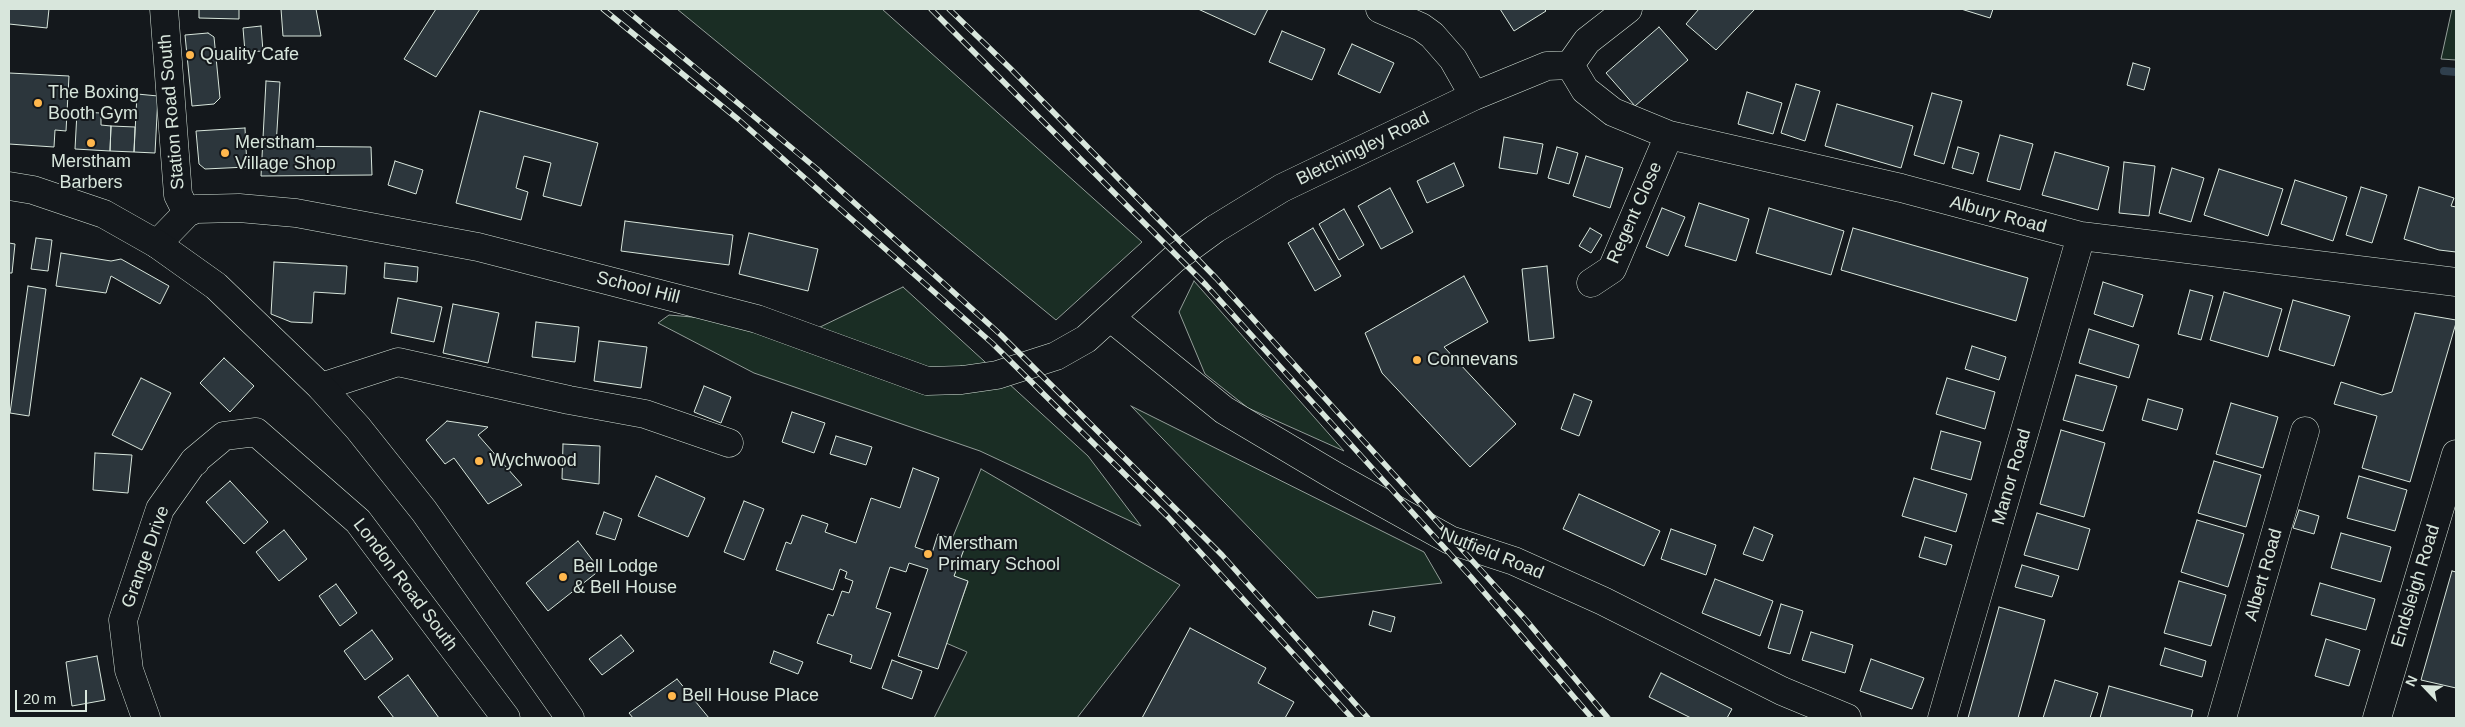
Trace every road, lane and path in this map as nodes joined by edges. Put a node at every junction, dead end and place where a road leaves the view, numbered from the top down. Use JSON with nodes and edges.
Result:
{"nodes":[{"id":1,"x":164,"y":9,"type":"edge"},
{"id":2,"x":1380,"y":9,"type":"edge"},
{"id":3,"x":1628,"y":9,"type":"edge"},
{"id":4,"x":1570,"y":65,"type":"junction"},
{"id":5,"x":1474,"y":96,"type":"junction"},
{"id":6,"x":1669,"y":135,"type":"junction"},
{"id":7,"x":9,"y":186,"type":"edge"},
{"id":8,"x":187,"y":213,"type":"junction"},
{"id":9,"x":2081,"y":236,"type":"junction"},
{"id":10,"x":157,"y":244,"type":"junction"},
{"id":11,"x":2456,"y":282,"type":"edge"},
{"id":12,"x":1591,"y":283,"type":"dead end"},
{"id":13,"x":1111,"y":318,"type":"junction"},
{"id":14,"x":321,"y":387,"type":"junction"},
{"id":15,"x":2305,"y":431,"type":"dead end"},
{"id":16,"x":729,"y":443,"type":"dead end"},
{"id":17,"x":2456,"y":454,"type":"edge"},
{"id":18,"x":194,"y":462,"type":"joint"},
{"id":19,"x":146,"y":718,"type":"edge"},
{"id":20,"x":506,"y":718,"type":"edge"},
{"id":21,"x":570,"y":718,"type":"edge"},
{"id":22,"x":1846,"y":718,"type":"edge"},
{"id":23,"x":1942,"y":718,"type":"edge"},
{"id":24,"x":2222,"y":718,"type":"edge"},
{"id":25,"x":2377,"y":718,"type":"edge"}],
"edges":[{"from":1,"to":8,"type":"street","name":"Station Road South"},
{"from":2,"to":5,"type":"street"},
{"from":3,"to":4,"type":"street"},
{"from":4,"to":5,"type":"street","name":"Bletchingley Road"},
{"from":4,"to":6,"type":"street","name":"Albury Road"},
{"from":5,"to":13,"type":"street","name":"Bletchingley Road"},
{"from":6,"to":9,"type":"street","name":"Albury Road"},
{"from":6,"to":12,"type":"street","name":"Regent Close"},
{"from":7,"to":10,"type":"street"},
{"from":8,"to":10,"type":"street"},
{"from":8,"to":13,"type":"street","name":"School Hill"},
{"from":9,"to":11,"type":"street","name":"Albury Road"},
{"from":9,"to":23,"type":"street","name":"Manor Road"},
{"from":10,"to":14,"type":"street"},
{"from":13,"to":22,"type":"street","name":"Nutfield Road"},
{"from":14,"to":16,"type":"street"},
{"from":14,"to":21,"type":"street"},
{"from":15,"to":24,"type":"street","name":"Albert Road"},
{"from":17,"to":25,"type":"street","name":"Endsleigh Road"},
{"from":18,"to":19,"type":"street","name":"Grange Drive"},
{"from":18,"to":20,"type":"street","name":"London Road South"}]}
